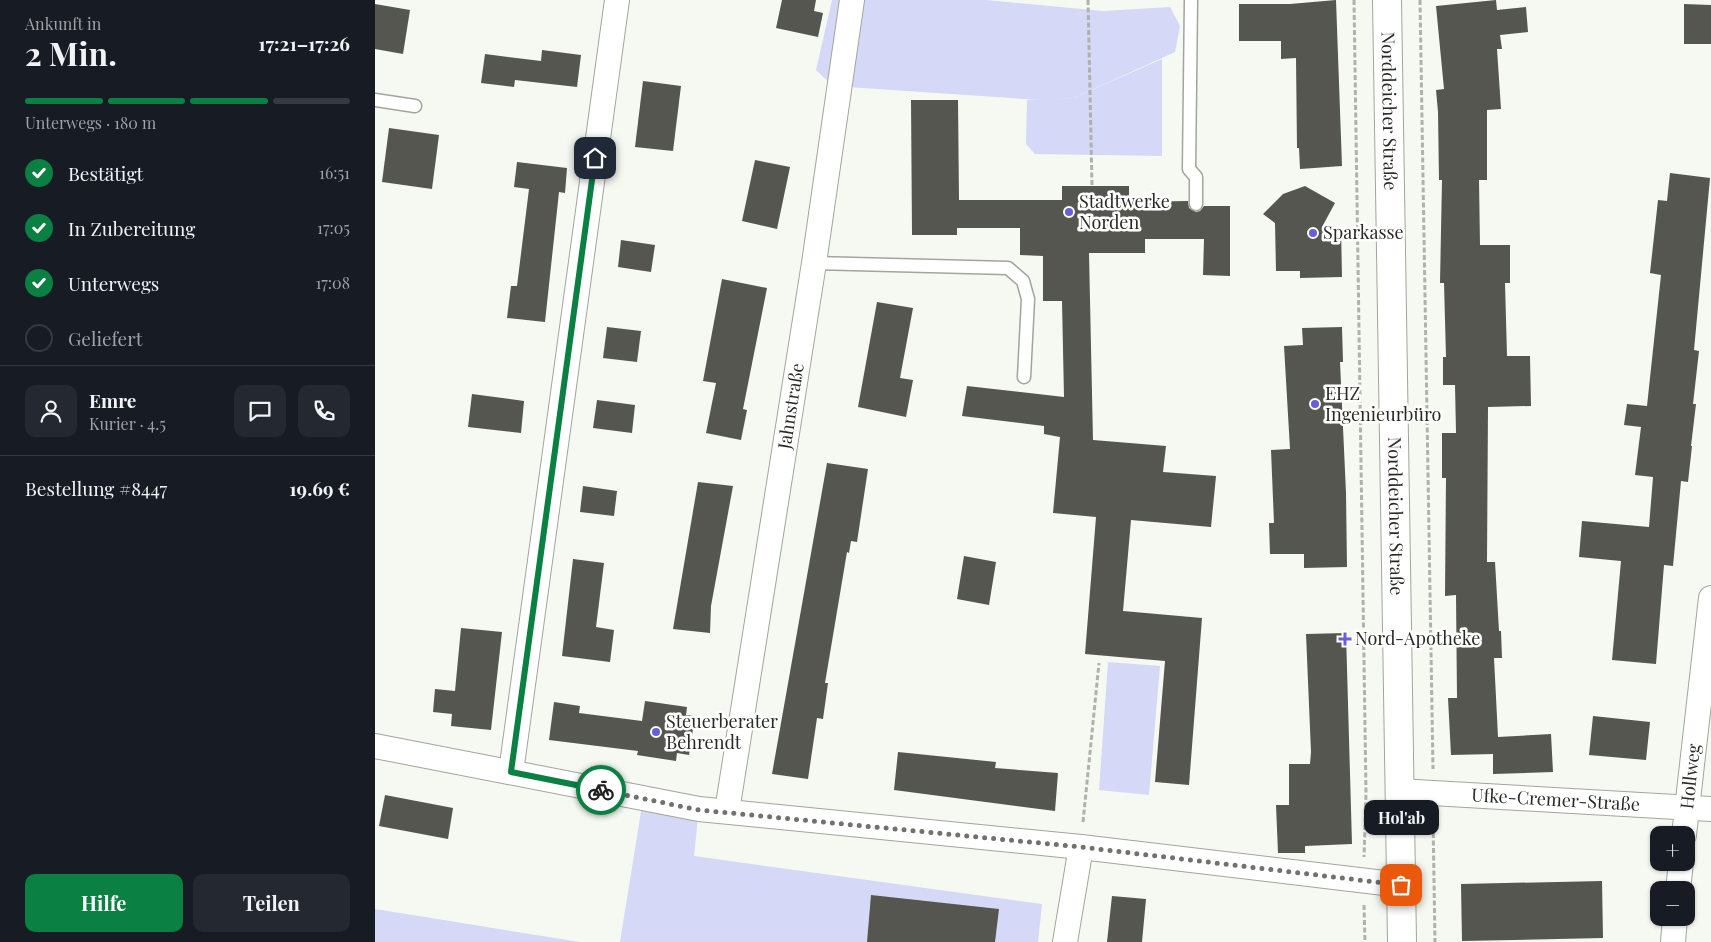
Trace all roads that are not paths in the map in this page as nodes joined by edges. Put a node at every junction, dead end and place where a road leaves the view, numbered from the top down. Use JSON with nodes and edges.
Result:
{"nodes":[{"id":1,"x":617,"y":0,"type":"edge"},
{"id":2,"x":852,"y":0,"type":"edge"},
{"id":3,"x":1191,"y":0,"type":"edge"},
{"id":4,"x":1387,"y":0,"type":"edge"},
{"id":5,"x":375,"y":100,"type":"edge"},
{"id":6,"x":415,"y":106,"type":"dead end"},
{"id":7,"x":1196,"y":204,"type":"dead end"},
{"id":8,"x":813,"y":263,"type":"junction"},
{"id":9,"x":1024,"y":377,"type":"dead end"},
{"id":10,"x":1711,"y":598,"type":"edge"},
{"id":11,"x":375,"y":746,"type":"edge"},
{"id":12,"x":511,"y":772,"type":"junction"},
{"id":13,"x":1398,"y":791,"type":"junction"},
{"id":14,"x":1687,"y":807,"type":"junction"},
{"id":15,"x":1711,"y":809,"type":"edge"},
{"id":16,"x":727,"y":811,"type":"junction"},
{"id":17,"x":1685,"y":826,"type":"edge"},
{"id":18,"x":1081,"y":847,"type":"junction"},
{"id":19,"x":1401,"y":885,"type":"junction"},
{"id":20,"x":1674,"y":926,"type":"edge"},
{"id":21,"x":1065,"y":942,"type":"edge"},
{"id":22,"x":1402,"y":942,"type":"edge"},
{"id":23,"x":1673,"y":942,"type":"edge"}],
"edges":[{"from":1,"to":12,"type":"street"},
{"from":2,"to":8,"type":"street","name":"Jahnstraße"},
{"from":3,"to":7,"type":"lane"},
{"from":4,"to":13,"type":"main road","name":"Norddeicher Straße"},
{"from":5,"to":6,"type":"lane"},
{"from":8,"to":9,"type":"lane"},
{"from":8,"to":16,"type":"street","name":"Jahnstraße"},
{"from":10,"to":14,"type":"street","name":"Hollweg"},
{"from":11,"to":12,"type":"street"},
{"from":12,"to":16,"type":"street"},
{"from":13,"to":14,"type":"street","name":"Ufke-Cremer-Straße"},
{"from":13,"to":19,"type":"main road","name":"Norddeicher Straße"},
{"from":14,"to":15,"type":"street","name":"Ufke-Cremer-Straße"},
{"from":14,"to":17,"type":"street","name":"Hollweg"},
{"from":16,"to":18,"type":"street"},
{"from":18,"to":19,"type":"street"},
{"from":18,"to":21,"type":"street"},
{"from":19,"to":22,"type":"main road","name":"Norddeicher Straße"},
{"from":20,"to":23,"type":"street"}]}
